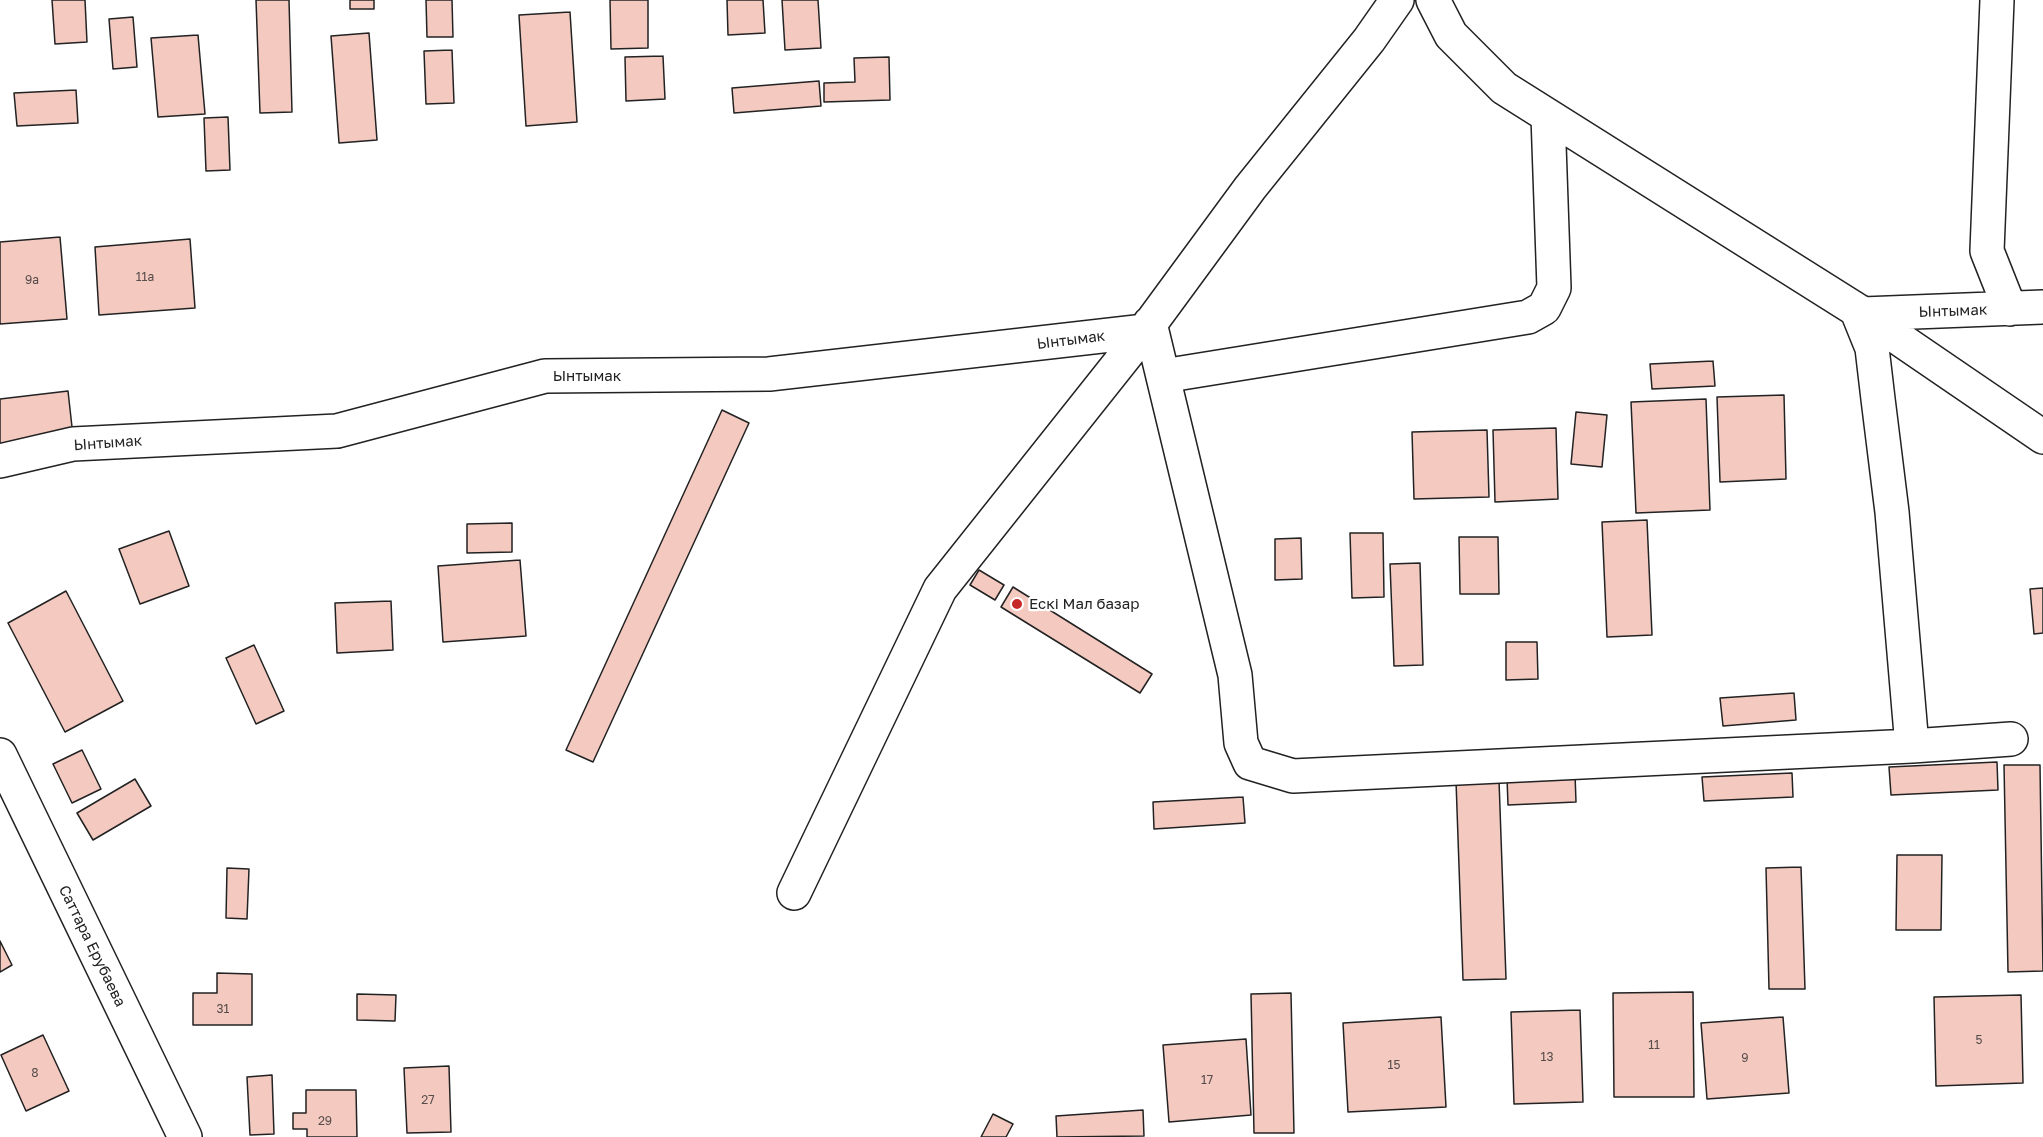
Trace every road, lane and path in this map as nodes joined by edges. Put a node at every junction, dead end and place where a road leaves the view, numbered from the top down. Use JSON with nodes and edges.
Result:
{"nodes":[{"id":1,"x":1397,"y":0,"type":"edge"},
{"id":2,"x":1432,"y":0,"type":"edge"},
{"id":3,"x":1997,"y":0,"type":"edge"},
{"id":4,"x":1548,"y":116,"type":"junction"},
{"id":5,"x":2043,"y":307,"type":"edge"},
{"id":6,"x":2010,"y":309,"type":"junction"},
{"id":7,"x":1860,"y":313,"type":"junction"},
{"id":8,"x":1148,"y":327,"type":"junction"},
{"id":9,"x":1163,"y":376,"type":"junction"},
{"id":10,"x":2043,"y":437,"type":"edge"},
{"id":11,"x":0,"y":461,"type":"edge"},
{"id":12,"x":2011,"y":739,"type":"dead end"},
{"id":13,"x":1912,"y":746,"type":"junction"},
{"id":14,"x":0,"y":755,"type":"edge"},
{"id":15,"x":794,"y":893,"type":"dead end"},
{"id":16,"x":185,"y":1137,"type":"edge"}],
"edges":[{"from":1,"to":8,"type":"street"},
{"from":2,"to":4,"type":"street"},
{"from":3,"to":6,"type":"street"},
{"from":4,"to":7,"type":"street"},
{"from":4,"to":9,"type":"street"},
{"from":5,"to":6,"type":"street","name":"Ынтымак"},
{"from":6,"to":7,"type":"street","name":"Ынтымак"},
{"from":7,"to":10,"type":"street"},
{"from":7,"to":13,"type":"street"},
{"from":8,"to":9,"type":"street"},
{"from":8,"to":11,"type":"street","name":"Ынтымак"},
{"from":8,"to":15,"type":"street"},
{"from":9,"to":13,"type":"street"},
{"from":12,"to":13,"type":"street"},
{"from":14,"to":16,"type":"street","name":"Саттара Ерубаева"}]}
